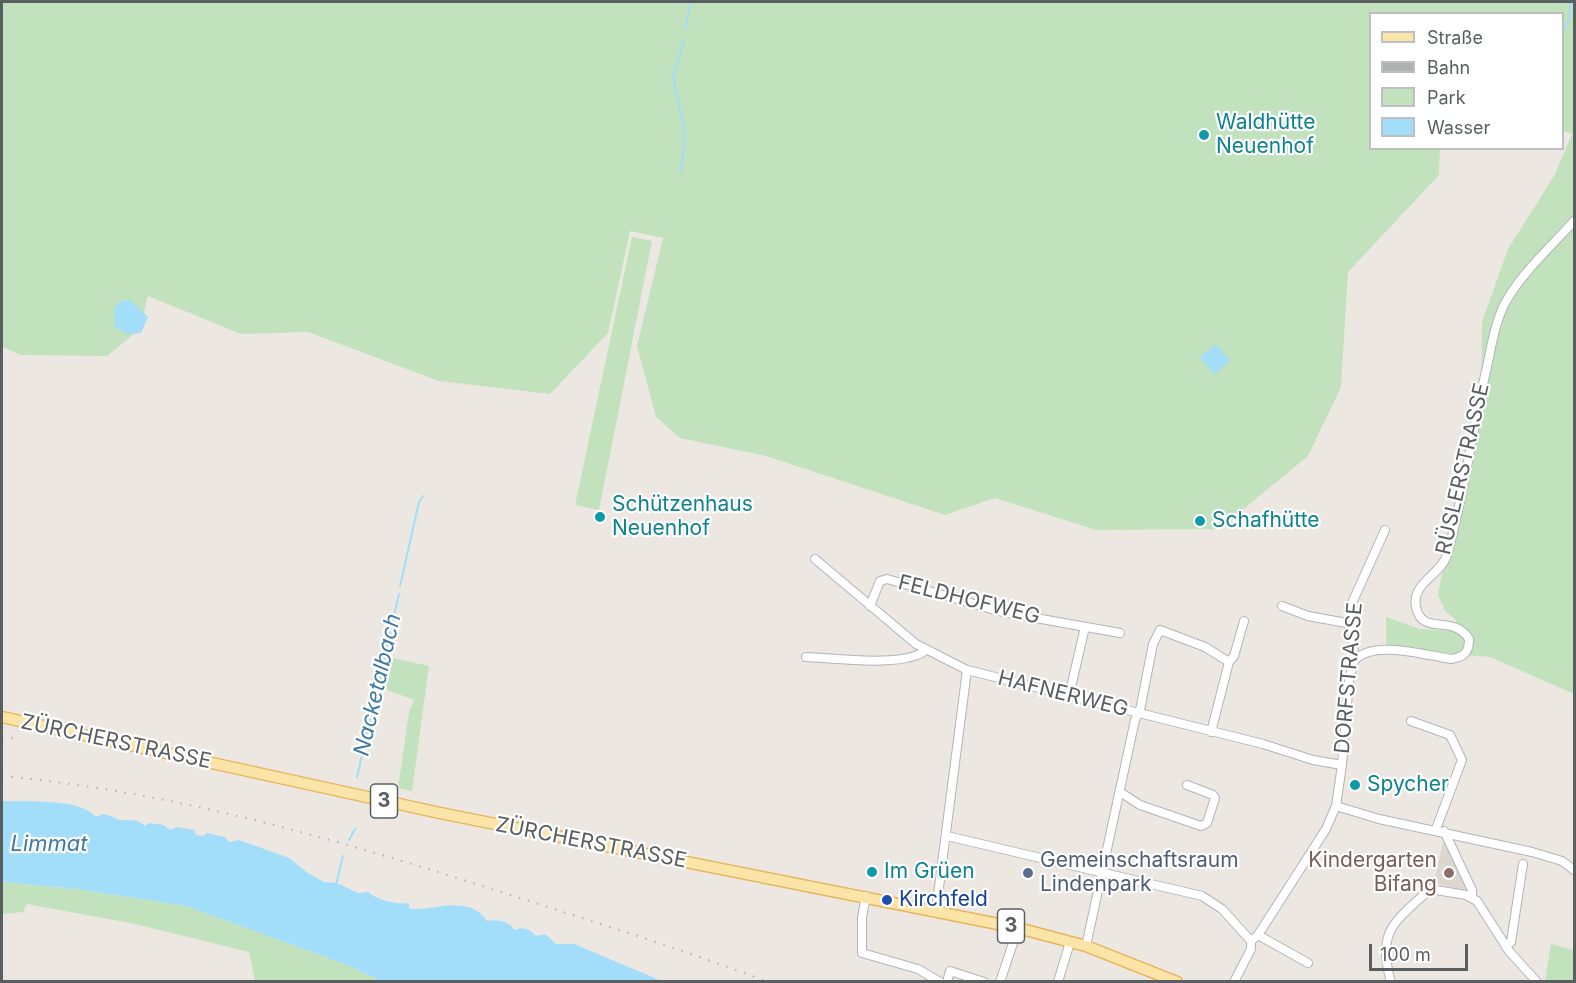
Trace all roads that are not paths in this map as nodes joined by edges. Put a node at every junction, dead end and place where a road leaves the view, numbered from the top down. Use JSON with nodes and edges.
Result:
{"nodes":[{"id":1,"x":1575,"y":221,"type":"edge"},
{"id":2,"x":1385,"y":530,"type":"dead end"},
{"id":3,"x":815,"y":559,"type":"dead end"},
{"id":4,"x":870,"y":606,"type":"junction"},
{"id":5,"x":1282,"y":606,"type":"dead end"},
{"id":6,"x":1244,"y":621,"type":"dead end"},
{"id":7,"x":1353,"y":624,"type":"junction"},
{"id":8,"x":1085,"y":627,"type":"junction"},
{"id":9,"x":1120,"y":633,"type":"dead end"},
{"id":10,"x":926,"y":651,"type":"junction"},
{"id":11,"x":806,"y":657,"type":"dead end"},
{"id":12,"x":1354,"y":661,"type":"junction"},
{"id":13,"x":1229,"y":662,"type":"junction"},
{"id":14,"x":967,"y":670,"type":"junction"},
{"id":15,"x":1069,"y":696,"type":"junction"},
{"id":16,"x":1138,"y":714,"type":"junction"},
{"id":17,"x":2,"y":717,"type":"edge"},
{"id":18,"x":1411,"y":722,"type":"dead end"},
{"id":19,"x":1211,"y":732,"type":"junction"},
{"id":20,"x":1342,"y":765,"type":"junction"},
{"id":21,"x":1187,"y":785,"type":"dead end"},
{"id":22,"x":1120,"y":792,"type":"junction"},
{"id":23,"x":1336,"y":806,"type":"junction"},
{"id":24,"x":1440,"y":830,"type":"junction"},
{"id":25,"x":947,"y":836,"type":"junction"},
{"id":26,"x":1523,"y":864,"type":"dead end"},
{"id":27,"x":1574,"y":867,"type":"edge"},
{"id":28,"x":1103,"y":873,"type":"junction"},
{"id":29,"x":866,"y":896,"type":"junction"},
{"id":30,"x":1472,"y":897,"type":"junction"},
{"id":31,"x":936,"y":910,"type":"junction"},
{"id":32,"x":1018,"y":928,"type":"junction"},
{"id":33,"x":1258,"y":935,"type":"junction"},
{"id":34,"x":1251,"y":940,"type":"junction"},
{"id":35,"x":1070,"y":942,"type":"junction"},
{"id":36,"x":1086,"y":946,"type":"junction"},
{"id":37,"x":1506,"y":947,"type":"junction"},
{"id":38,"x":1308,"y":963,"type":"dead end"},
{"id":39,"x":940,"y":981,"type":"edge"},
{"id":40,"x":947,"y":981,"type":"edge"},
{"id":41,"x":984,"y":981,"type":"edge"},
{"id":42,"x":1000,"y":981,"type":"edge"},
{"id":43,"x":1058,"y":981,"type":"edge"},
{"id":44,"x":1177,"y":981,"type":"edge"},
{"id":45,"x":1234,"y":981,"type":"edge"},
{"id":46,"x":1391,"y":981,"type":"edge"},
{"id":47,"x":1537,"y":981,"type":"edge"}],
"edges":[{"from":1,"to":12,"type":"street","name":"RÜSLERSTRASSE"},
{"from":2,"to":7,"type":"street","name":"DORFSTRASSE"},
{"from":3,"to":4,"type":"street","name":"HAFNERWEG"},
{"from":4,"to":8,"type":"street","name":"FELDHOFWEG"},
{"from":4,"to":10,"type":"street","name":"HAFNERWEG"},
{"from":5,"to":7,"type":"street"},
{"from":6,"to":13,"type":"street"},
{"from":7,"to":12,"type":"street","name":"DORFSTRASSE"},
{"from":8,"to":9,"type":"street","name":"FELDHOFWEG"},
{"from":8,"to":15,"type":"street"},
{"from":10,"to":11,"type":"street"},
{"from":10,"to":14,"type":"street","name":"HAFNERWEG"},
{"from":12,"to":20,"type":"street","name":"DORFSTRASSE"},
{"from":13,"to":16,"type":"street"},
{"from":13,"to":19,"type":"street"},
{"from":14,"to":15,"type":"street","name":"HAFNERWEG"},
{"from":14,"to":25,"type":"street"},
{"from":15,"to":16,"type":"street","name":"HAFNERWEG"},
{"from":16,"to":19,"type":"street","name":"HAFNERWEG"},
{"from":16,"to":22,"type":"street"},
{"from":17,"to":29,"type":"main road","name":"ZÜRCHERSTRASSE","number":"3"},
{"from":18,"to":24,"type":"street"},
{"from":19,"to":20,"type":"street","name":"HAFNERWEG"},
{"from":20,"to":23,"type":"street","name":"DORFSTRASSE"},
{"from":21,"to":22,"type":"street"},
{"from":22,"to":28,"type":"street"},
{"from":23,"to":24,"type":"street"},
{"from":23,"to":33,"type":"street","name":"DORFSTRASSE"},
{"from":24,"to":27,"type":"street"},
{"from":24,"to":30,"type":"street"},
{"from":25,"to":28,"type":"street"},
{"from":25,"to":31,"type":"street"},
{"from":26,"to":37,"type":"street"},
{"from":28,"to":34,"type":"street"},
{"from":28,"to":36,"type":"street"},
{"from":29,"to":31,"type":"main road","name":"ZÜRCHERSTRASSE","number":"3"},
{"from":29,"to":39,"type":"street"},
{"from":30,"to":37,"type":"street"},
{"from":30,"to":46,"type":"street"},
{"from":31,"to":32,"type":"main road","name":"ZÜRCHERSTRASSE","number":"3"},
{"from":32,"to":35,"type":"main road","name":"ZÜRCHERSTRASSE","number":"3"},
{"from":32,"to":42,"type":"street"},
{"from":33,"to":34,"type":"street","name":"DORFSTRASSE"},
{"from":33,"to":38,"type":"street"},
{"from":34,"to":45,"type":"street"},
{"from":35,"to":36,"type":"main road","name":"ZÜRCHERSTRASSE","number":"3"},
{"from":35,"to":43,"type":"street"},
{"from":36,"to":44,"type":"main road","name":"ZÜRCHERSTRASSE","number":"3"},
{"from":37,"to":47,"type":"street"},
{"from":40,"to":41,"type":"street"}]}
